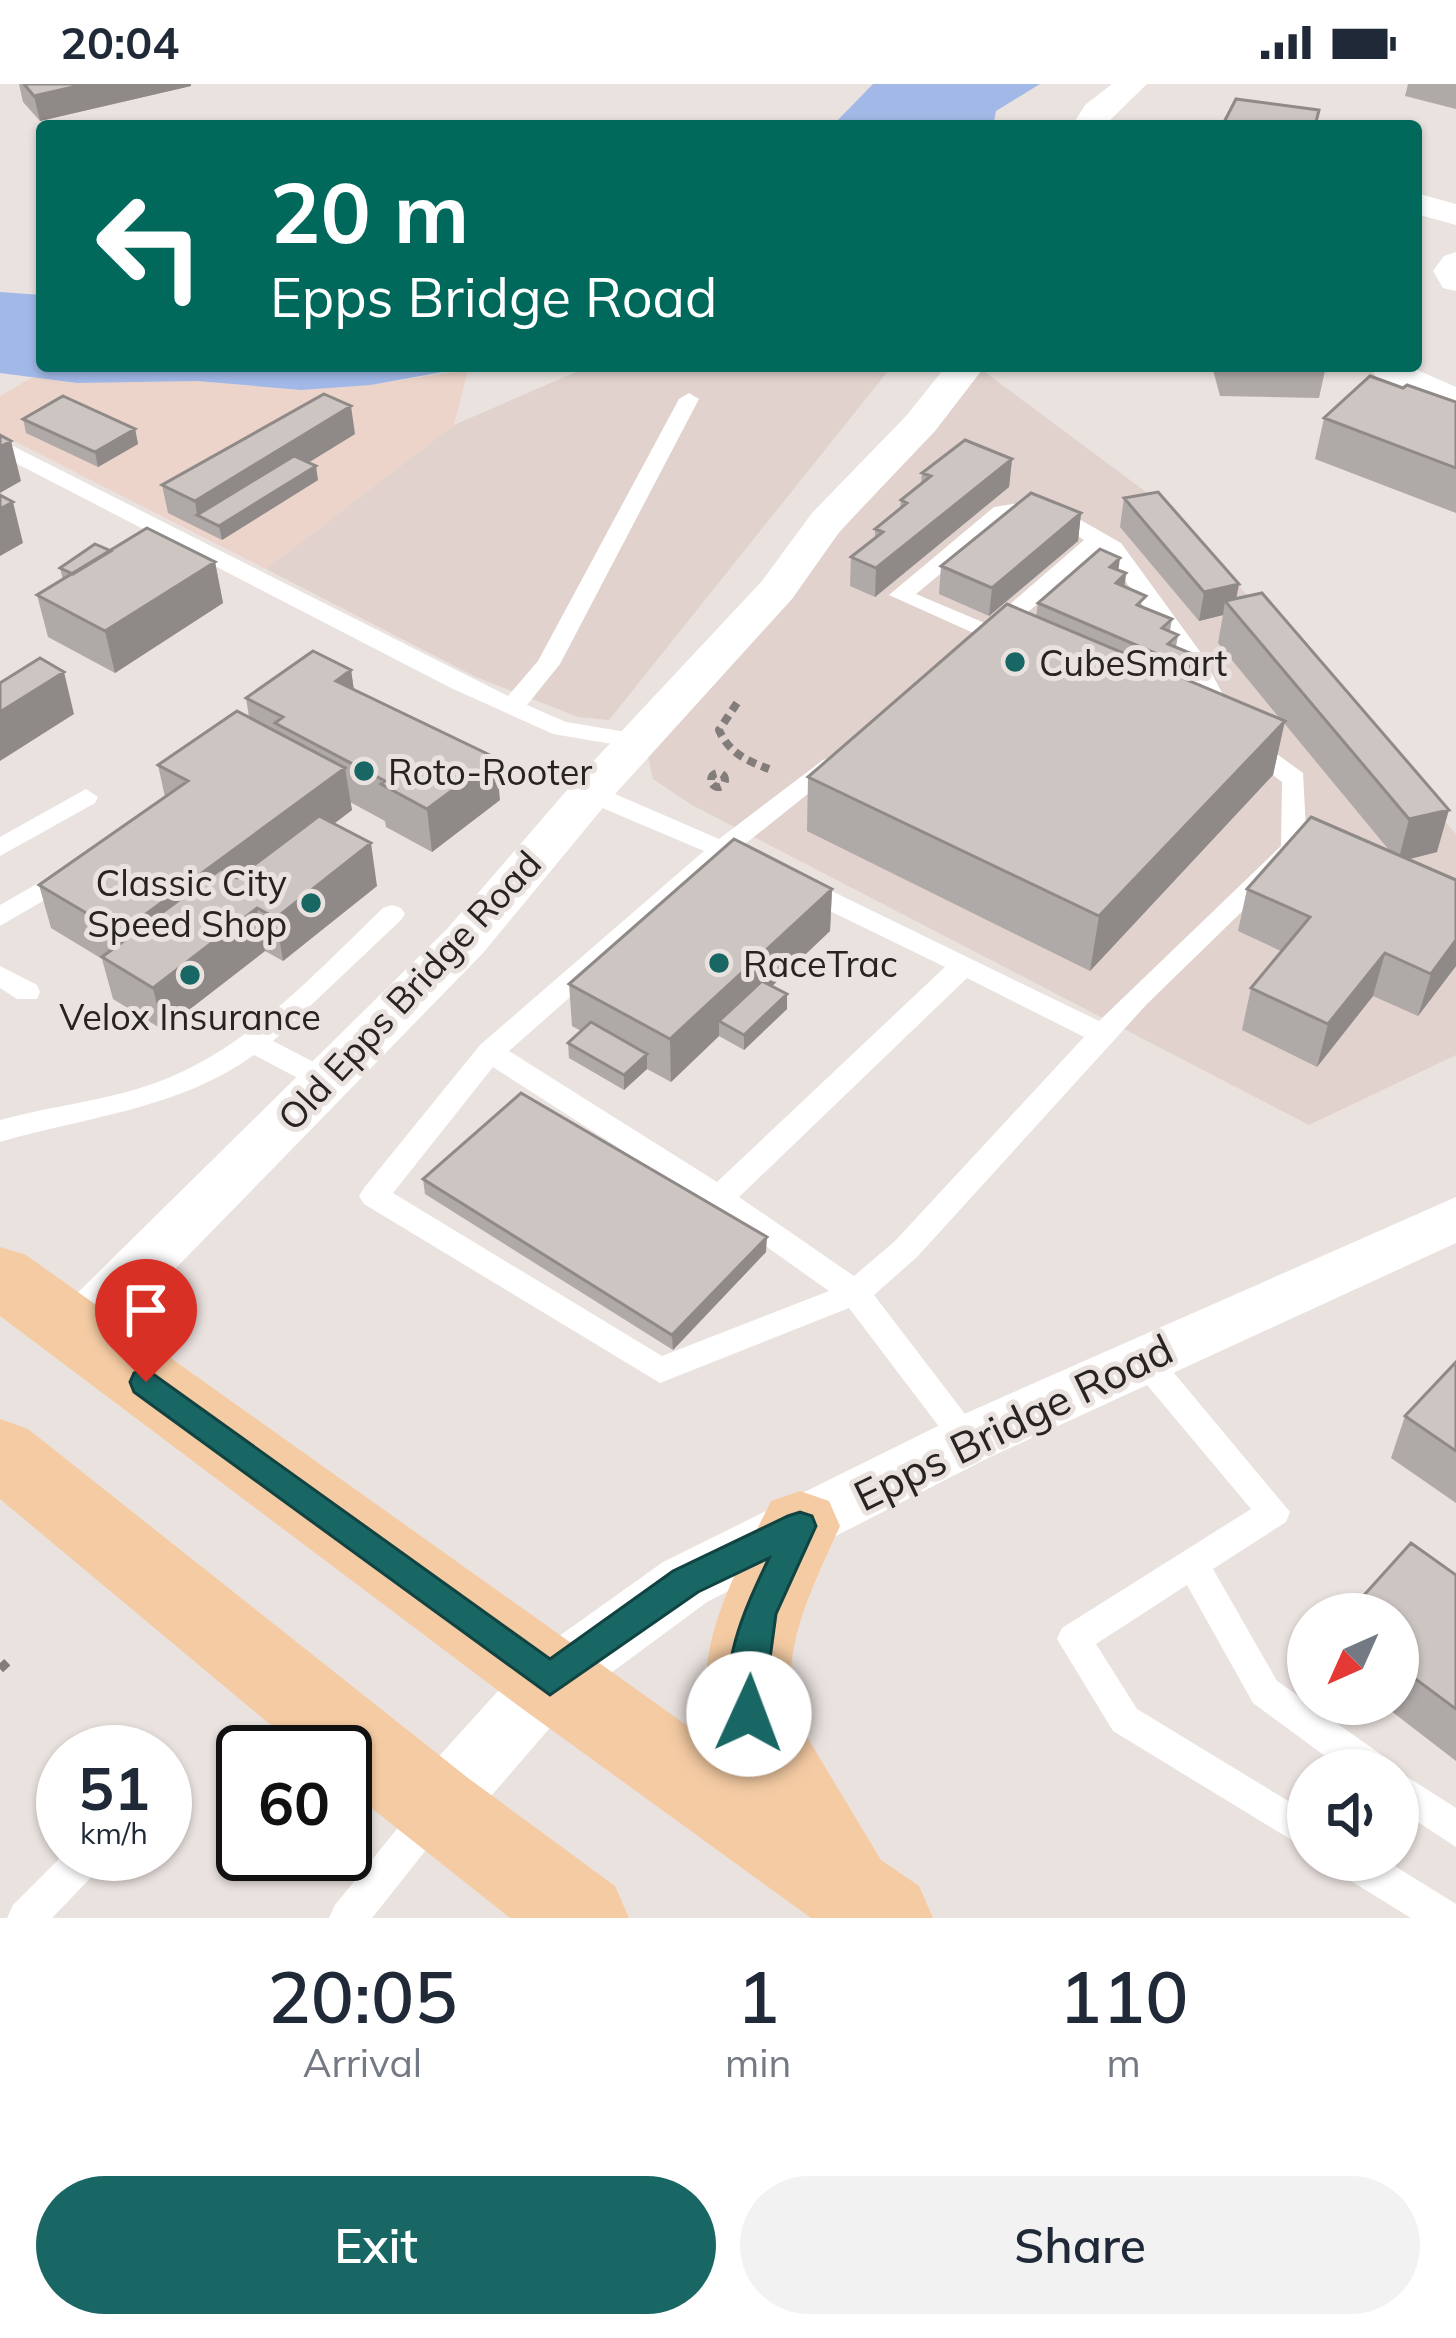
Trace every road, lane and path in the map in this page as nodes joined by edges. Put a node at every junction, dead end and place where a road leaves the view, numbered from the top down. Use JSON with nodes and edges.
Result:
{"nodes":[{"id":1,"x":1131,"y":84,"type":"edge"},
{"id":2,"x":1091,"y":120,"type":"edge"},
{"id":3,"x":1422,"y":205,"type":"edge"},
{"id":4,"x":1456,"y":215,"type":"edge"},
{"id":5,"x":1456,"y":263,"type":"edge"},
{"id":6,"x":1456,"y":280,"type":"edge"},
{"id":7,"x":961,"y":372,"type":"edge"},
{"id":8,"x":1392,"y":372,"type":"edge"},
{"id":9,"x":689,"y":398,"type":"dead end"},
{"id":10,"x":1456,"y":400,"type":"edge"},
{"id":11,"x":0,"y":447,"type":"edge"},
{"id":12,"x":1098,"y":538,"type":"junction"},
{"id":13,"x":982,"y":642,"type":"junction"},
{"id":14,"x":1034,"y":652,"type":"edge"},
{"id":15,"x":741,"y":697,"type":"dead end"},
{"id":16,"x":512,"y":707,"type":"junction"},
{"id":17,"x":1186,"y":713,"type":"edge"},
{"id":18,"x":1230,"y":731,"type":"junction"},
{"id":19,"x":642,"y":741,"type":"junction"},
{"id":20,"x":854,"y":748,"type":"edge"},
{"id":21,"x":745,"y":760,"type":"junction"},
{"id":22,"x":774,"y":772,"type":"dead end"},
{"id":23,"x":725,"y":775,"type":"dead end"},
{"id":24,"x":590,"y":793,"type":"junction"},
{"id":25,"x":86,"y":797,"type":"dead end"},
{"id":26,"x":0,"y":848,"type":"edge"},
{"id":27,"x":722,"y":849,"type":"junction"},
{"id":28,"x":99,"y":853,"type":"edge"},
{"id":29,"x":392,"y":914,"type":"dead end"},
{"id":30,"x":0,"y":917,"type":"edge"},
{"id":31,"x":964,"y":965,"type":"junction"},
{"id":32,"x":0,"y":975,"type":"edge"},
{"id":33,"x":27,"y":992,"type":"dead end"},
{"id":34,"x":1103,"y":1035,"type":"junction"},
{"id":35,"x":254,"y":1043,"type":"junction"},
{"id":36,"x":490,"y":1052,"type":"junction"},
{"id":37,"x":327,"y":1081,"type":"junction"},
{"id":38,"x":0,"y":1131,"type":"edge"},
{"id":39,"x":719,"y":1198,"type":"junction"},
{"id":40,"x":1456,"y":1219,"type":"edge"},
{"id":41,"x":0,"y":1276,"type":"edge"},
{"id":42,"x":855,"y":1293,"type":"junction"},
{"id":43,"x":76,"y":1332,"type":"junction"},
{"id":44,"x":1143,"y":1358,"type":"junction"},
{"id":45,"x":968,"y":1440,"type":"junction"},
{"id":46,"x":0,"y":1452,"type":"edge"},
{"id":47,"x":800,"y":1526,"type":"junction"},
{"id":48,"x":1193,"y":1564,"type":"junction"},
{"id":49,"x":12,"y":1658,"type":"dead end"},
{"id":50,"x":0,"y":1669,"type":"edge"},
{"id":51,"x":550,"y":1679,"type":"junction"},
{"id":52,"x":1344,"y":1749,"type":"edge"},
{"id":53,"x":1419,"y":1803,"type":"edge"},
{"id":54,"x":436,"y":1808,"type":"junction"},
{"id":55,"x":1287,"y":1820,"type":"edge"},
{"id":56,"x":1456,"y":1830,"type":"edge"},
{"id":57,"x":62,"y":1881,"type":"edge"},
{"id":58,"x":1385,"y":1881,"type":"edge"},
{"id":59,"x":872,"y":1908,"type":"edge"},
{"id":60,"x":26,"y":1918,"type":"edge"},
{"id":61,"x":348,"y":1918,"type":"edge"},
{"id":62,"x":584,"y":1918,"type":"edge"},
{"id":63,"x":1445,"y":1918,"type":"edge"}],
"edges":[{"from":1,"to":2,"type":"street"},
{"from":3,"to":4,"type":"street"},
{"from":5,"to":6,"type":"street"},
{"from":7,"to":19,"type":"street","name":"Old Epps Bridge Road"},
{"from":8,"to":10,"type":"street"},
{"from":9,"to":16,"type":"lane"},
{"from":11,"to":16,"type":"lane"},
{"from":12,"to":13,"type":"lane"},
{"from":12,"to":13,"type":"lane"},
{"from":12,"to":18,"type":"lane"},
{"from":13,"to":14,"type":"lane"},
{"from":15,"to":21,"type":"path"},
{"from":16,"to":19,"type":"lane"},
{"from":17,"to":18,"type":"lane"},
{"from":18,"to":34,"type":"lane"},
{"from":19,"to":24,"type":"street","name":"Old Epps Bridge Road"},
{"from":20,"to":27,"type":"lane"},
{"from":21,"to":22,"type":"path"},
{"from":21,"to":23,"type":"path"},
{"from":24,"to":27,"type":"lane"},
{"from":24,"to":37,"type":"street","name":"Old Epps Bridge Road"},
{"from":25,"to":26,"type":"lane"},
{"from":27,"to":31,"type":"lane"},
{"from":27,"to":36,"type":"lane"},
{"from":28,"to":30,"type":"lane"},
{"from":29,"to":35,"type":"lane"},
{"from":31,"to":34,"type":"lane"},
{"from":31,"to":39,"type":"lane"},
{"from":32,"to":33,"type":"lane"},
{"from":34,"to":42,"type":"lane"},
{"from":35,"to":37,"type":"lane"},
{"from":35,"to":38,"type":"lane"},
{"from":36,"to":39,"type":"lane"},
{"from":36,"to":42,"type":"lane"},
{"from":37,"to":43,"type":"street","name":"Old Epps Bridge Road"},
{"from":39,"to":42,"type":"lane"},
{"from":40,"to":44,"type":"street","name":"Epps Bridge Road"},
{"from":41,"to":43,"type":"main road"},
{"from":42,"to":45,"type":"lane"},
{"from":43,"to":51,"type":"main road"},
{"from":44,"to":45,"type":"street","name":"Epps Bridge Road"},
{"from":44,"to":48,"type":"lane"},
{"from":45,"to":47,"type":"street","name":"Epps Bridge Road"},
{"from":46,"to":54,"type":"main road"},
{"from":47,"to":51,"type":"street","name":"Epps Bridge Road"},
{"from":47,"to":59,"type":"main road"},
{"from":48,"to":52,"type":"lane"},
{"from":48,"to":55,"type":"lane"},
{"from":49,"to":50,"type":"path"},
{"from":51,"to":54,"type":"street","name":"Epps Bridge Road"},
{"from":51,"to":59,"type":"main road"},
{"from":53,"to":56,"type":"lane"},
{"from":54,"to":61,"type":"lane"},
{"from":54,"to":62,"type":"main road"},
{"from":57,"to":60,"type":"lane"},
{"from":58,"to":63,"type":"lane"}]}
